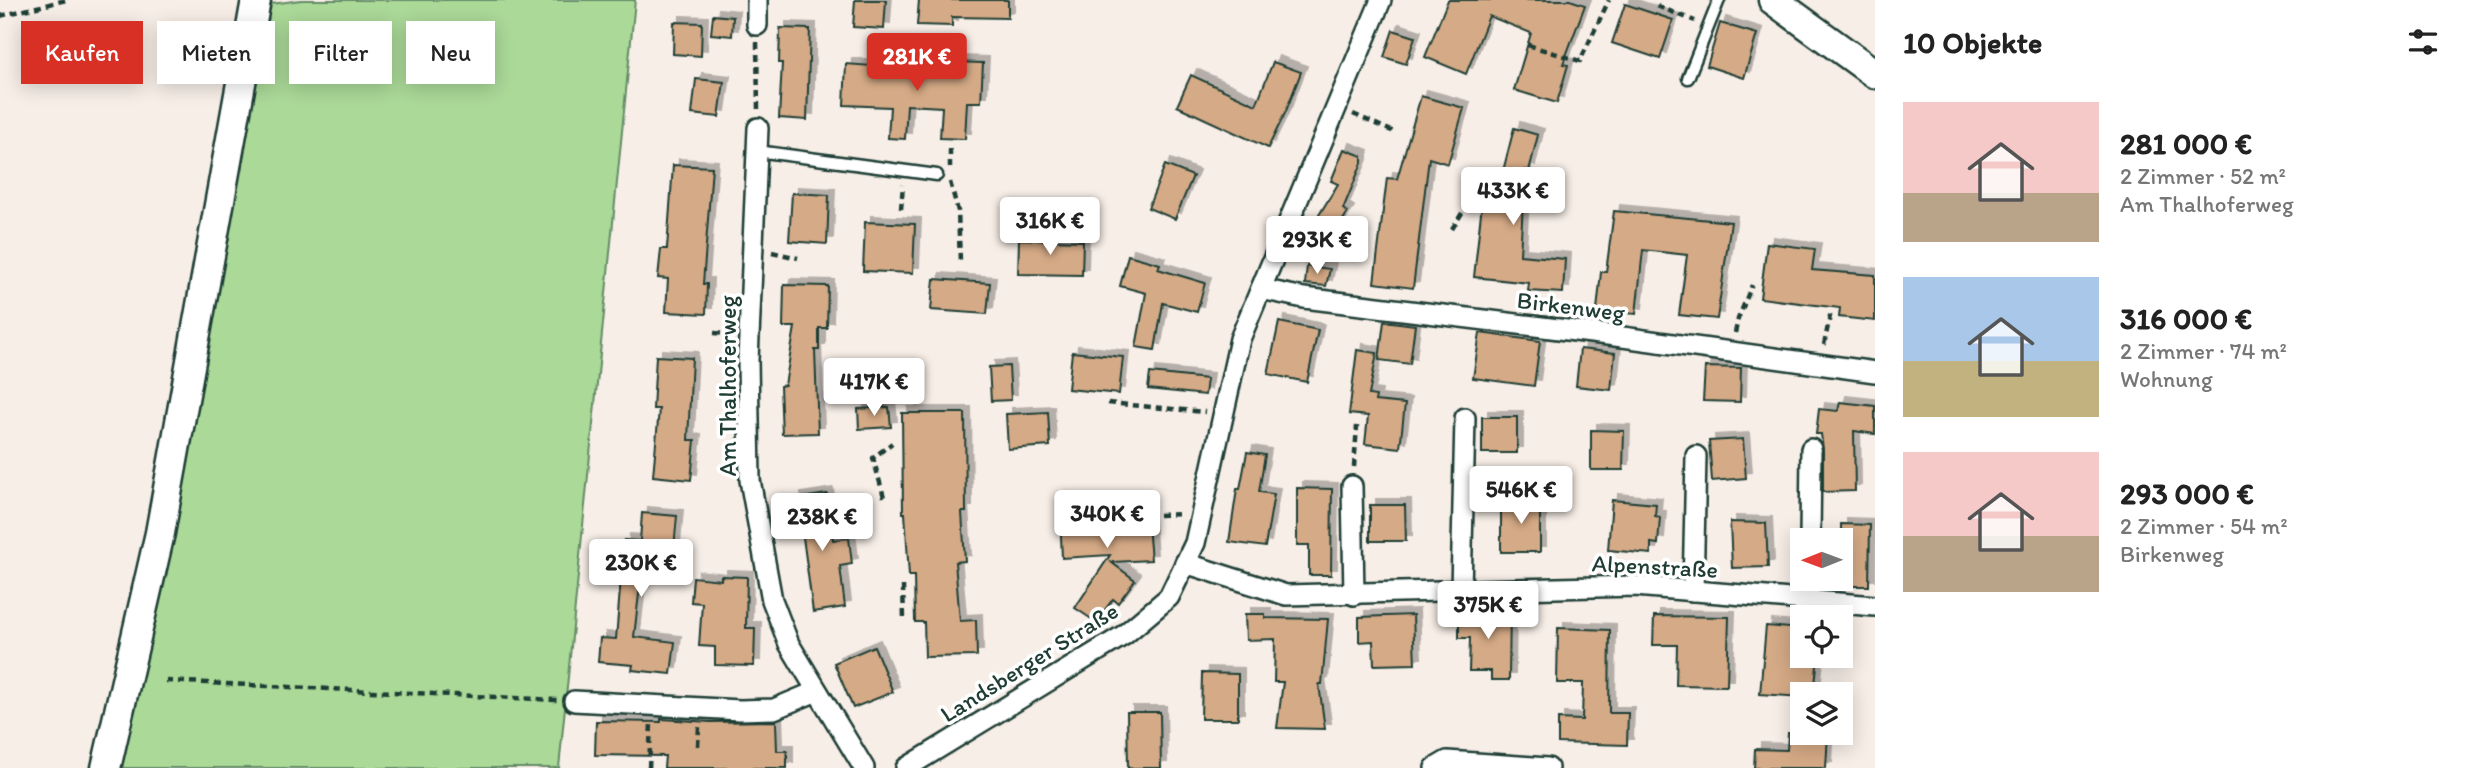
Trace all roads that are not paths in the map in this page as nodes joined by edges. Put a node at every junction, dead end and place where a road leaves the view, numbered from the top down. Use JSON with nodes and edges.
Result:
{"nodes":[{"id":1,"x":256,"y":0,"type":"edge"},
{"id":2,"x":757,"y":0,"type":"edge"},
{"id":3,"x":1381,"y":0,"type":"edge"},
{"id":4,"x":1720,"y":0,"type":"edge"},
{"id":5,"x":1773,"y":0,"type":"edge"},
{"id":6,"x":757,"y":24,"type":"road end"},
{"id":7,"x":1875,"y":74,"type":"edge"},
{"id":8,"x":1688,"y":78,"type":"dead end"},
{"id":9,"x":758,"y":128,"type":"road end"},
{"id":10,"x":757,"y":151,"type":"junction"},
{"id":11,"x":937,"y":175,"type":"dead end"},
{"id":12,"x":1261,"y":289,"type":"junction"},
{"id":13,"x":1875,"y":372,"type":"edge"},
{"id":14,"x":1465,"y":418,"type":"dead end"},
{"id":15,"x":1811,"y":449,"type":"dead end"},
{"id":16,"x":1696,"y":456,"type":"dead end"},
{"id":17,"x":1352,"y":486,"type":"road end"},
{"id":18,"x":1810,"y":528,"type":"edge"},
{"id":19,"x":1185,"y":564,"type":"junction"},
{"id":20,"x":1461,"y":591,"type":"junction"},
{"id":21,"x":1693,"y":591,"type":"junction"},
{"id":22,"x":1809,"y":592,"type":"edge"},
{"id":23,"x":1354,"y":594,"type":"junction"},
{"id":24,"x":1809,"y":601,"type":"junction"},
{"id":25,"x":1875,"y":606,"type":"edge"},
{"id":26,"x":817,"y":691,"type":"junction"},
{"id":27,"x":574,"y":701,"type":"road end"},
{"id":28,"x":106,"y":768,"type":"edge"},
{"id":29,"x":864,"y":768,"type":"edge"},
{"id":30,"x":906,"y":768,"type":"edge"},
{"id":31,"x":1435,"y":768,"type":"edge"},
{"id":32,"x":1548,"y":768,"type":"edge"}],
"edges":[{"from":1,"to":28,"type":"main road"},
{"from":2,"to":6,"type":"street"},
{"from":3,"to":12,"type":"street","name":"Landsberger Straße"},
{"from":4,"to":8,"type":"lane"},
{"from":5,"to":7,"type":"main road"},
{"from":9,"to":10,"type":"street","name":"Am Thalhoferweg"},
{"from":10,"to":11,"type":"lane"},
{"from":10,"to":26,"type":"street","name":"Am Thalhoferweg"},
{"from":12,"to":13,"type":"street","name":"Birkenweg"},
{"from":12,"to":19,"type":"street","name":"Landsberger Straße"},
{"from":14,"to":20,"type":"street"},
{"from":15,"to":18,"type":"street"},
{"from":16,"to":21,"type":"street"},
{"from":17,"to":23,"type":"street"},
{"from":19,"to":23,"type":"street","name":"Alpenstraße"},
{"from":19,"to":30,"type":"street","name":"Landsberger Straße"},
{"from":20,"to":21,"type":"street","name":"Alpenstraße"},
{"from":20,"to":23,"type":"street","name":"Alpenstraße"},
{"from":21,"to":24,"type":"street","name":"Alpenstraße"},
{"from":22,"to":24,"type":"street"},
{"from":24,"to":25,"type":"street","name":"Alpenstraße"},
{"from":26,"to":27,"type":"street"},
{"from":26,"to":29,"type":"street","name":"Am Thalhoferweg"},
{"from":31,"to":32,"type":"street"}]}
